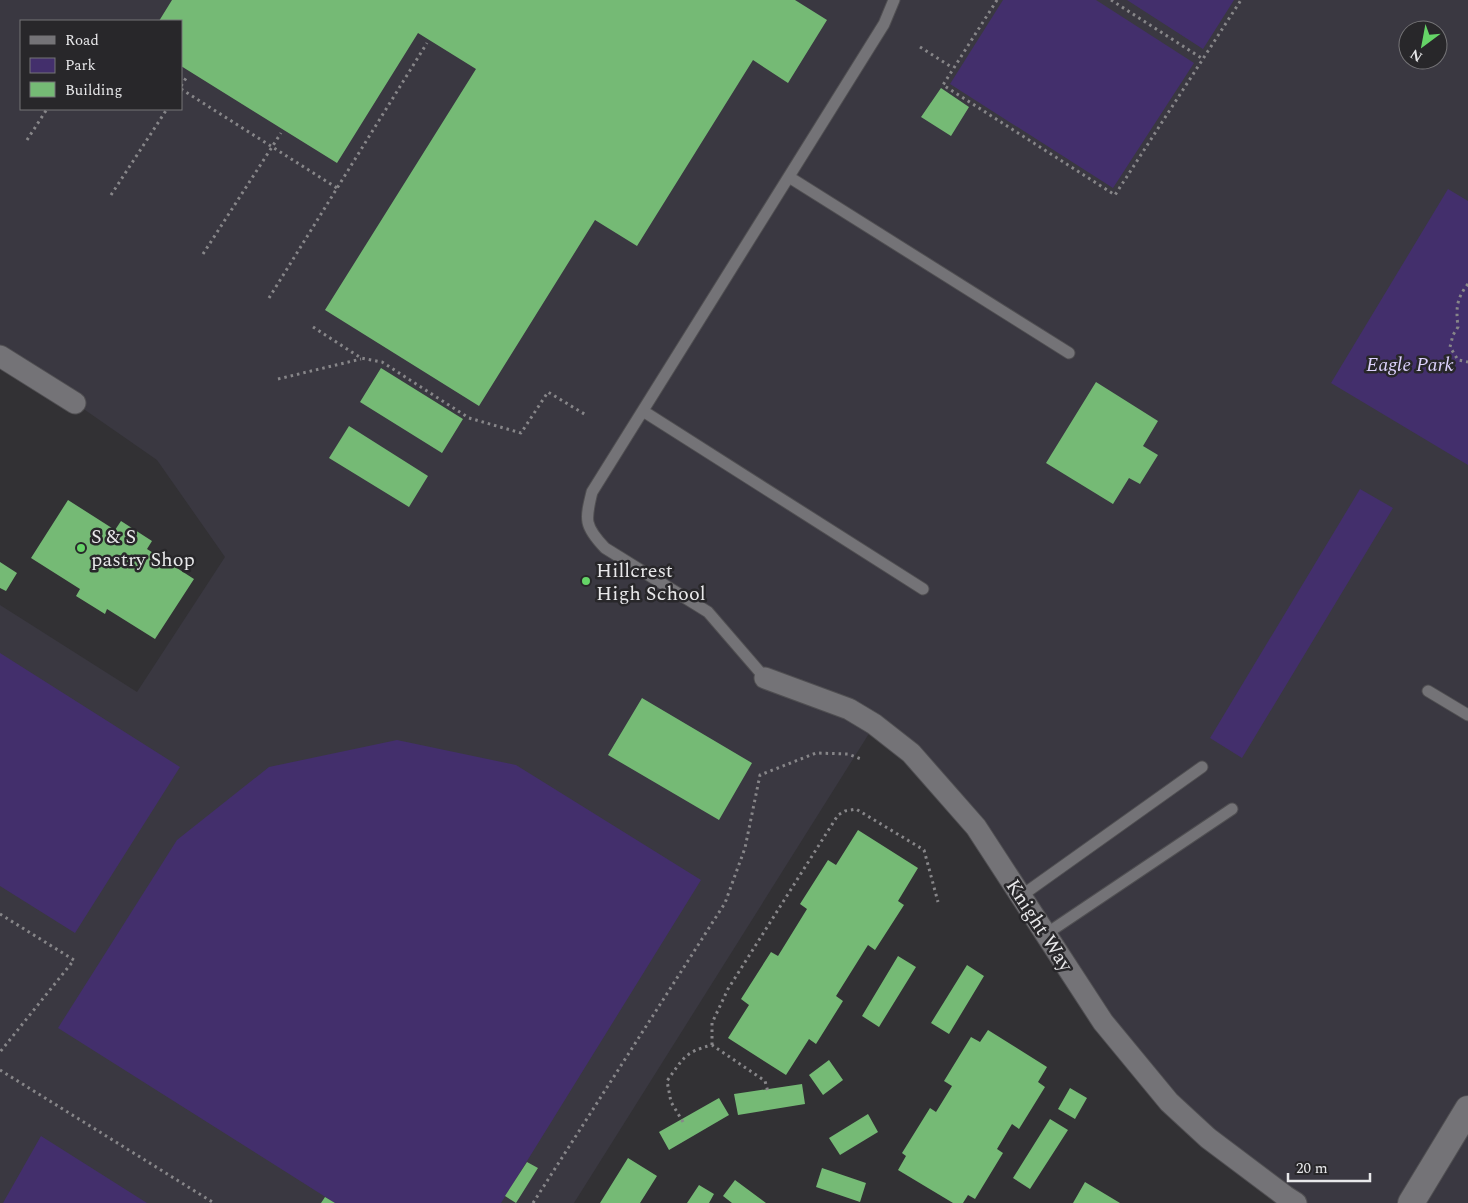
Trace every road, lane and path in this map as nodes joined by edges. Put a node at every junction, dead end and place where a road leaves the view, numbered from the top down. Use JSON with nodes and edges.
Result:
{"nodes":[{"id":1,"x":894,"y":0,"type":"edge"},
{"id":2,"x":997,"y":0,"type":"edge"},
{"id":3,"x":1111,"y":0,"type":"edge"},
{"id":4,"x":1241,"y":0,"type":"edge"},
{"id":5,"x":427,"y":42,"type":"dead end"},
{"id":6,"x":920,"y":47,"type":"dead end"},
{"id":7,"x":1203,"y":59,"type":"junction"},
{"id":8,"x":953,"y":68,"type":"junction"},
{"id":9,"x":188,"y":75,"type":"dead end"},
{"id":10,"x":182,"y":86,"type":"edge"},
{"id":11,"x":182,"y":89,"type":"edge"},
{"id":12,"x":46,"y":110,"type":"edge"},
{"id":13,"x":166,"y":110,"type":"edge"},
{"id":14,"x":281,"y":133,"type":"dead end"},
{"id":15,"x":27,"y":140,"type":"dead end"},
{"id":16,"x":272,"y":147,"type":"junction"},
{"id":17,"x":789,"y":177,"type":"junction"},
{"id":18,"x":337,"y":188,"type":"junction"},
{"id":19,"x":111,"y":195,"type":"dead end"},
{"id":20,"x":203,"y":254,"type":"dead end"},
{"id":21,"x":1468,"y":284,"type":"edge"},
{"id":22,"x":270,"y":298,"type":"dead end"},
{"id":23,"x":313,"y":327,"type":"dead end"},
{"id":24,"x":1069,"y":353,"type":"dead end"},
{"id":25,"x":0,"y":356,"type":"edge"},
{"id":26,"x":361,"y":358,"type":"junction"},
{"id":27,"x":1468,"y":362,"type":"edge"},
{"id":28,"x":278,"y":380,"type":"dead end"},
{"id":29,"x":75,"y":404,"type":"dead end"},
{"id":30,"x":643,"y":411,"type":"junction"},
{"id":31,"x":586,"y":415,"type":"dead end"},
{"id":32,"x":923,"y":589,"type":"dead end"},
{"id":33,"x":765,"y":678,"type":"joint"},
{"id":34,"x":1428,"y":691,"type":"dead end"},
{"id":35,"x":1468,"y":715,"type":"edge"},
{"id":36,"x":861,"y":758,"type":"dead end"},
{"id":37,"x":1202,"y":767,"type":"dead end"},
{"id":38,"x":1232,"y":809,"type":"dead end"},
{"id":39,"x":1022,"y":896,"type":"junction"},
{"id":40,"x":938,"y":902,"type":"dead end"},
{"id":41,"x":0,"y":914,"type":"edge"},
{"id":42,"x":1046,"y":934,"type":"junction"},
{"id":43,"x":712,"y":1045,"type":"junction"},
{"id":44,"x":0,"y":1052,"type":"edge"},
{"id":45,"x":0,"y":1070,"type":"edge"},
{"id":46,"x":768,"y":1092,"type":"dead end"},
{"id":47,"x":1468,"y":1109,"type":"edge"},
{"id":48,"x":683,"y":1122,"type":"dead end"},
{"id":49,"x":214,"y":1203,"type":"edge"},
{"id":50,"x":534,"y":1203,"type":"edge"},
{"id":51,"x":1296,"y":1203,"type":"edge"},
{"id":52,"x":1411,"y":1203,"type":"edge"}],
"edges":[{"from":1,"to":17,"type":"lane"},
{"from":2,"to":8,"type":"path"},
{"from":3,"to":7,"type":"path"},
{"from":4,"to":7,"type":"path"},
{"from":5,"to":18,"type":"path"},
{"from":6,"to":8,"type":"path"},
{"from":7,"to":8,"type":"path"},
{"from":9,"to":10,"type":"path"},
{"from":11,"to":16,"type":"path"},
{"from":12,"to":15,"type":"path"},
{"from":13,"to":19,"type":"path"},
{"from":14,"to":16,"type":"path"},
{"from":16,"to":18,"type":"path"},
{"from":16,"to":20,"type":"path"},
{"from":17,"to":24,"type":"lane"},
{"from":17,"to":30,"type":"lane"},
{"from":18,"to":22,"type":"path"},
{"from":21,"to":27,"type":"path"},
{"from":23,"to":26,"type":"path"},
{"from":25,"to":29,"type":"street"},
{"from":26,"to":28,"type":"path"},
{"from":26,"to":31,"type":"path"},
{"from":30,"to":32,"type":"lane"},
{"from":30,"to":33,"type":"lane"},
{"from":33,"to":39,"type":"street","name":"Knight Way"},
{"from":34,"to":35,"type":"lane"},
{"from":36,"to":50,"type":"path"},
{"from":37,"to":39,"type":"lane"},
{"from":38,"to":42,"type":"lane"},
{"from":39,"to":42,"type":"street","name":"Knight Way"},
{"from":40,"to":43,"type":"path"},
{"from":41,"to":44,"type":"path"},
{"from":42,"to":51,"type":"street","name":"Knight Way"},
{"from":43,"to":46,"type":"path"},
{"from":43,"to":48,"type":"path"},
{"from":45,"to":49,"type":"path"},
{"from":47,"to":52,"type":"street"}]}
